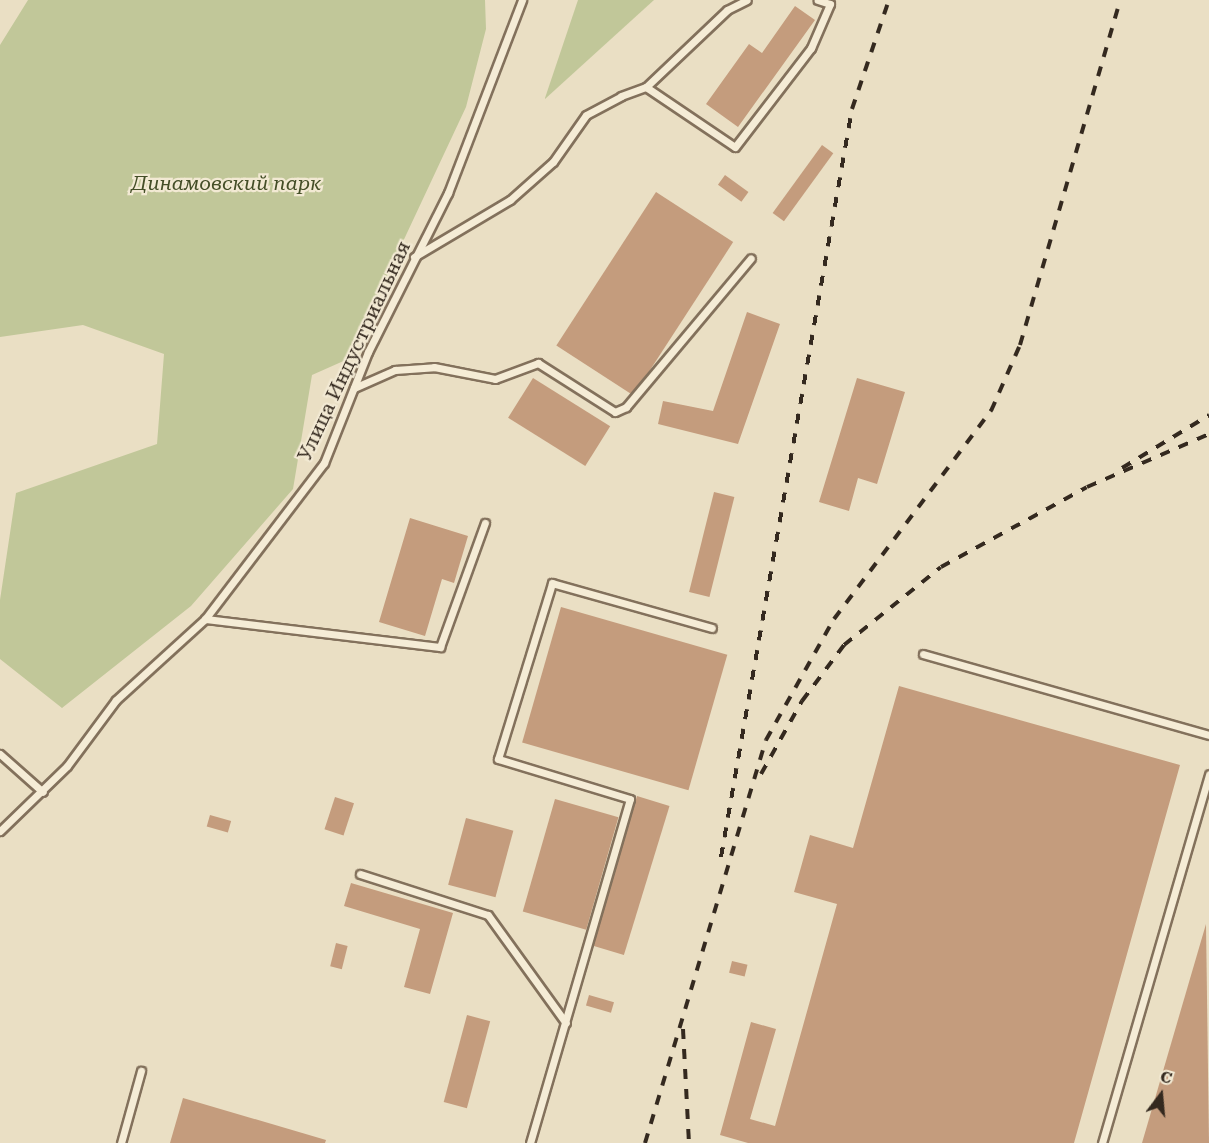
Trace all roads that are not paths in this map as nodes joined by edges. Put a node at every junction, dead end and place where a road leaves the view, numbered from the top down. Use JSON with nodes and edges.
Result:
{"nodes":[{"id":1,"x":522,"y":0,"type":"edge"},
{"id":2,"x":747,"y":0,"type":"edge"},
{"id":3,"x":818,"y":0,"type":"edge"},
{"id":4,"x":646,"y":87,"type":"junction"},
{"id":5,"x":414,"y":257,"type":"junction"},
{"id":6,"x":751,"y":258,"type":"dead end"},
{"id":7,"x":354,"y":388,"type":"junction"},
{"id":8,"x":485,"y":524,"type":"dead end"},
{"id":9,"x":205,"y":619,"type":"junction"},
{"id":10,"x":712,"y":628,"type":"dead end"},
{"id":11,"x":923,"y":654,"type":"dead end"},
{"id":12,"x":1209,"y":735,"type":"edge"},
{"id":13,"x":0,"y":754,"type":"edge"},
{"id":14,"x":1209,"y":774,"type":"edge"},
{"id":15,"x":43,"y":792,"type":"junction"},
{"id":16,"x":0,"y":831,"type":"edge"},
{"id":17,"x":360,"y":874,"type":"dead end"},
{"id":18,"x":566,"y":1023,"type":"junction"},
{"id":19,"x":141,"y":1071,"type":"dead end"},
{"id":20,"x":121,"y":1143,"type":"edge"},
{"id":21,"x":530,"y":1143,"type":"edge"},
{"id":22,"x":1102,"y":1143,"type":"edge"}],
"edges":[{"from":1,"to":5,"type":"lane","name":"Улица Индустриальная"},
{"from":2,"to":4,"type":"lane"},
{"from":3,"to":4,"type":"lane"},
{"from":4,"to":5,"type":"lane"},
{"from":5,"to":7,"type":"lane","name":"Улица Индустриальная"},
{"from":6,"to":7,"type":"lane"},
{"from":7,"to":9,"type":"lane","name":"Улица Индустриальная"},
{"from":8,"to":9,"type":"lane"},
{"from":9,"to":15,"type":"lane","name":"Улица Индустриальная"},
{"from":10,"to":18,"type":"lane"},
{"from":11,"to":12,"type":"lane"},
{"from":13,"to":15,"type":"lane"},
{"from":14,"to":22,"type":"lane"},
{"from":15,"to":16,"type":"lane","name":"Улица Индустриальная"},
{"from":17,"to":18,"type":"lane"},
{"from":18,"to":21,"type":"lane"},
{"from":19,"to":20,"type":"lane"}]}
